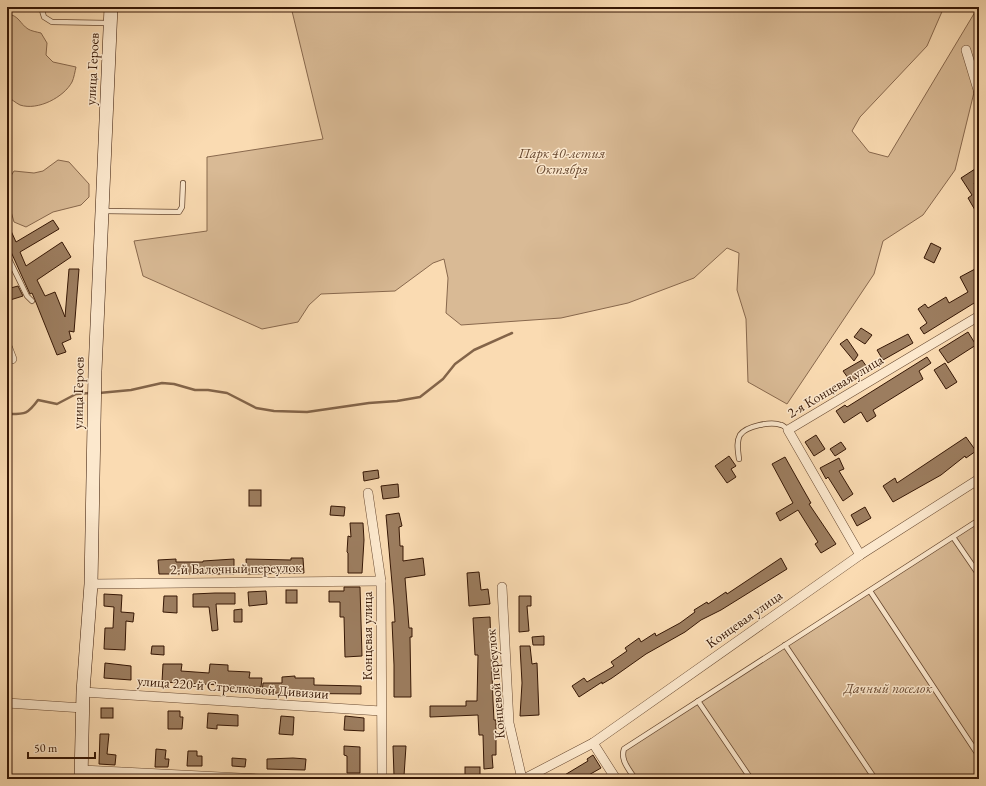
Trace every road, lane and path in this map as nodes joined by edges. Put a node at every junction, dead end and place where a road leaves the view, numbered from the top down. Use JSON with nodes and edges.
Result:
{"nodes":[{"id":1,"x":41,"y":7,"type":"edge"},
{"id":2,"x":111,"y":7,"type":"edge"},
{"id":3,"x":110,"y":23,"type":"junction"},
{"id":4,"x":966,"y":50,"type":"dead end"},
{"id":5,"x":979,"y":93,"type":"edge"},
{"id":6,"x":183,"y":183,"type":"dead end"},
{"id":7,"x":102,"y":211,"type":"junction"},
{"id":8,"x":7,"y":255,"type":"edge"},
{"id":9,"x":32,"y":301,"type":"dead end"},
{"id":10,"x":979,"y":316,"type":"edge"},
{"id":11,"x":7,"y":346,"type":"edge"},
{"id":12,"x":12,"y":359,"type":"dead end"},
{"id":13,"x":788,"y":430,"type":"junction"},
{"id":14,"x":738,"y":459,"type":"dead end"},
{"id":15,"x":979,"y":479,"type":"edge"},
{"id":16,"x":368,"y":493,"type":"dead end"},
{"id":17,"x":979,"y":520,"type":"edge"},
{"id":18,"x":954,"y":537,"type":"junction"},
{"id":19,"x":860,"y":555,"type":"junction"},
{"id":20,"x":979,"y":575,"type":"edge"},
{"id":21,"x":381,"y":581,"type":"junction"},
{"id":22,"x":91,"y":584,"type":"junction"},
{"id":23,"x":502,"y":587,"type":"dead end"},
{"id":24,"x":870,"y":591,"type":"junction"},
{"id":25,"x":785,"y":645,"type":"junction"},
{"id":26,"x":83,"y":692,"type":"junction"},
{"id":27,"x":698,"y":701,"type":"junction"},
{"id":28,"x":7,"y":703,"type":"edge"},
{"id":29,"x":83,"y":708,"type":"junction"},
{"id":30,"x":381,"y":711,"type":"junction"},
{"id":31,"x":593,"y":743,"type":"junction"},
{"id":32,"x":979,"y":756,"type":"edge"},
{"id":33,"x":82,"y":774,"type":"edge"},
{"id":34,"x":259,"y":779,"type":"edge"},
{"id":35,"x":382,"y":779,"type":"edge"},
{"id":36,"x":523,"y":779,"type":"edge"},
{"id":37,"x":616,"y":779,"type":"edge"},
{"id":38,"x":635,"y":779,"type":"edge"},
{"id":39,"x":751,"y":779,"type":"edge"},
{"id":40,"x":875,"y":779,"type":"edge"}],
"edges":[{"from":1,"to":3,"type":"lane"},
{"from":2,"to":3,"type":"street","name":"улица Героев"},
{"from":3,"to":7,"type":"street","name":"улица Героев"},
{"from":4,"to":5,"type":"street"},
{"from":6,"to":7,"type":"lane"},
{"from":7,"to":22,"type":"street","name":"улица Героев"},
{"from":8,"to":9,"type":"lane"},
{"from":10,"to":13,"type":"street","name":"2-я Концевая улица"},
{"from":11,"to":12,"type":"street"},
{"from":13,"to":14,"type":"lane"},
{"from":13,"to":19,"type":"street","name":"2-я Концевая улица"},
{"from":15,"to":19,"type":"street","name":"Концевая улица"},
{"from":16,"to":21,"type":"street","name":"Концевая улица"},
{"from":17,"to":18,"type":"lane"},
{"from":18,"to":20,"type":"lane"},
{"from":18,"to":24,"type":"lane"},
{"from":19,"to":31,"type":"street","name":"Концевая улица"},
{"from":21,"to":22,"type":"street","name":"2-й Балочный переулок"},
{"from":21,"to":30,"type":"street","name":"Концевая улица"},
{"from":22,"to":26,"type":"street","name":"улица Героев"},
{"from":23,"to":36,"type":"street","name":"Концевой переулок"},
{"from":24,"to":25,"type":"lane"},
{"from":24,"to":32,"type":"lane"},
{"from":25,"to":27,"type":"lane"},
{"from":25,"to":40,"type":"lane"},
{"from":26,"to":29,"type":"street","name":"улица Героев"},
{"from":26,"to":30,"type":"street","name":"улица 220-й Стрелковой Дивизии"},
{"from":27,"to":38,"type":"lane"},
{"from":27,"to":39,"type":"lane"},
{"from":28,"to":29,"type":"street"},
{"from":29,"to":33,"type":"street","name":"улица Героев"},
{"from":30,"to":35,"type":"street","name":"Концевая улица"},
{"from":31,"to":36,"type":"street","name":"Концевая улица"},
{"from":31,"to":37,"type":"street"},
{"from":33,"to":34,"type":"street"}]}
